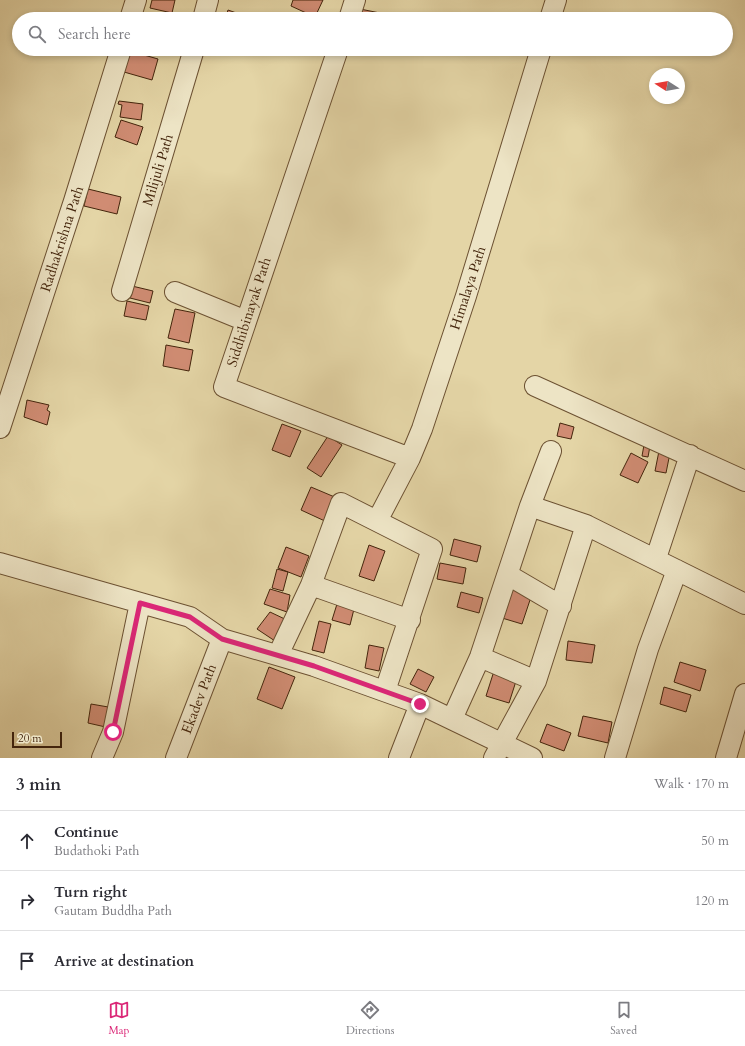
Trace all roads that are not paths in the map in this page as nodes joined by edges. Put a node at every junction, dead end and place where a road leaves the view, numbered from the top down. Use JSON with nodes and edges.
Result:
{"nodes":[{"id":1,"x":136,"y":0,"type":"edge"},
{"id":2,"x":208,"y":0,"type":"edge"},
{"id":3,"x":355,"y":0,"type":"edge"},
{"id":4,"x":556,"y":0,"type":"edge"},
{"id":5,"x":132,"y":12,"type":"edge"},
{"id":6,"x":205,"y":12,"type":"edge"},
{"id":7,"x":351,"y":12,"type":"edge"},
{"id":8,"x":552,"y":12,"type":"edge"},
{"id":9,"x":119,"y":56,"type":"edge"},
{"id":10,"x":192,"y":56,"type":"edge"},
{"id":11,"x":336,"y":56,"type":"edge"},
{"id":12,"x":539,"y":56,"type":"edge"},
{"id":13,"x":122,"y":291,"type":"dead end"},
{"id":14,"x":175,"y":292,"type":"dead end"},
{"id":15,"x":246,"y":321,"type":"junction"},
{"id":16,"x":535,"y":386,"type":"dead end"},
{"id":17,"x":0,"y":428,"type":"edge"},
{"id":18,"x":551,"y":451,"type":"dead end"},
{"id":19,"x":690,"y":455,"type":"junction"},
{"id":20,"x":410,"y":458,"type":"junction"},
{"id":21,"x":745,"y":481,"type":"edge"},
{"id":22,"x":530,"y":506,"type":"junction"},
{"id":23,"x":377,"y":521,"type":"junction"},
{"id":24,"x":586,"y":525,"type":"junction"},
{"id":25,"x":656,"y":558,"type":"junction"},
{"id":26,"x":0,"y":562,"type":"edge"},
{"id":27,"x":677,"y":570,"type":"junction"},
{"id":28,"x":508,"y":575,"type":"junction"},
{"id":29,"x":311,"y":585,"type":"junction"},
{"id":30,"x":140,"y":603,"type":"junction"},
{"id":31,"x":745,"y":604,"type":"edge"},
{"id":32,"x":561,"y":606,"type":"junction"},
{"id":33,"x":410,"y":620,"type":"junction"},
{"id":34,"x":222,"y":639,"type":"junction"},
{"id":35,"x":278,"y":655,"type":"junction"},
{"id":36,"x":480,"y":658,"type":"junction"},
{"id":37,"x":536,"y":681,"type":"junction"},
{"id":38,"x":386,"y":691,"type":"junction"},
{"id":39,"x":745,"y":694,"type":"edge"},
{"id":40,"x":420,"y":704,"type":"junction"},
{"id":41,"x":452,"y":719,"type":"junction"},
{"id":42,"x":498,"y":751,"type":"edge"},
{"id":43,"x":102,"y":758,"type":"edge"},
{"id":44,"x":176,"y":758,"type":"edge"},
{"id":45,"x":398,"y":758,"type":"edge"},
{"id":46,"x":532,"y":758,"type":"edge"},
{"id":47,"x":615,"y":758,"type":"edge"},
{"id":48,"x":726,"y":758,"type":"edge"}],
"edges":[{"from":1,"to":5,"type":"street"},
{"from":2,"to":6,"type":"street"},
{"from":3,"to":7,"type":"street"},
{"from":4,"to":8,"type":"street"},
{"from":9,"to":17,"type":"street","name":"Radhakrishna Path"},
{"from":10,"to":13,"type":"street","name":"Milijuli Path"},
{"from":11,"to":15,"type":"street","name":"Siddhibinayak Path"},
{"from":12,"to":20,"type":"street","name":"Himalaya Path"},
{"from":14,"to":15,"type":"street"},
{"from":15,"to":20,"type":"street","name":"Siddhibinayak Path"},
{"from":16,"to":19,"type":"street"},
{"from":18,"to":22,"type":"street"},
{"from":19,"to":21,"type":"street"},
{"from":19,"to":25,"type":"street"},
{"from":20,"to":23,"type":"street","name":"Himalaya Path"},
{"from":22,"to":24,"type":"street"},
{"from":22,"to":28,"type":"street"},
{"from":23,"to":29,"type":"street"},
{"from":23,"to":33,"type":"street"},
{"from":24,"to":25,"type":"street"},
{"from":24,"to":32,"type":"street"},
{"from":25,"to":27,"type":"street"},
{"from":26,"to":30,"type":"street"},
{"from":27,"to":31,"type":"street"},
{"from":27,"to":47,"type":"street"},
{"from":28,"to":32,"type":"street"},
{"from":28,"to":36,"type":"street"},
{"from":29,"to":33,"type":"street"},
{"from":29,"to":35,"type":"street"},
{"from":30,"to":34,"type":"street"},
{"from":30,"to":43,"type":"street"},
{"from":32,"to":37,"type":"street"},
{"from":33,"to":38,"type":"street"},
{"from":34,"to":35,"type":"street"},
{"from":34,"to":44,"type":"street","name":"Ekadev Path"},
{"from":35,"to":38,"type":"street"},
{"from":36,"to":37,"type":"street"},
{"from":36,"to":41,"type":"street"},
{"from":37,"to":42,"type":"street"},
{"from":38,"to":40,"type":"street"},
{"from":39,"to":48,"type":"street"},
{"from":40,"to":41,"type":"street"},
{"from":40,"to":45,"type":"street"},
{"from":41,"to":42,"type":"street"},
{"from":42,"to":46,"type":"street"}]}
